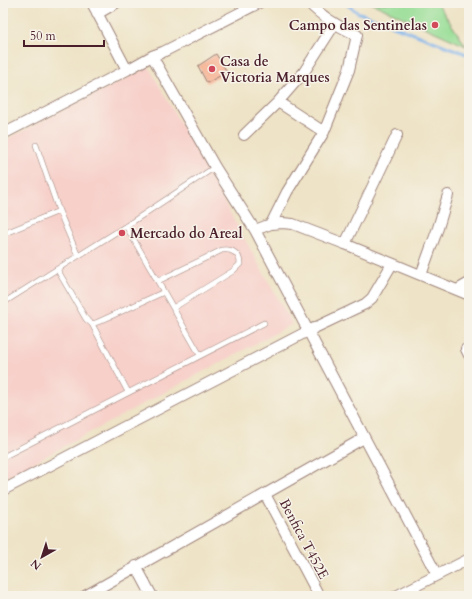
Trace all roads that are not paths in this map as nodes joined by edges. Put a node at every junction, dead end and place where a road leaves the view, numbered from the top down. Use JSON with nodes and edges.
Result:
{"nodes":[{"id":1,"x":92,"y":3,"type":"edge"},
{"id":2,"x":116,"y":3,"type":"edge"},
{"id":3,"x":259,"y":3,"type":"edge"},
{"id":4,"x":309,"y":3,"type":"edge"},
{"id":5,"x":97,"y":14,"type":"junction"},
{"id":6,"x":334,"y":25,"type":"junction"},
{"id":7,"x":152,"y":56,"type":"junction"},
{"id":8,"x":127,"y":70,"type":"junction"},
{"id":9,"x":278,"y":102,"type":"junction"},
{"id":10,"x":324,"y":132,"type":"junction"},
{"id":11,"x":3,"y":134,"type":"edge"},
{"id":12,"x":244,"y":135,"type":"dead end"},
{"id":13,"x":397,"y":135,"type":"dead end"},
{"id":14,"x":36,"y":145,"type":"dead end"},
{"id":15,"x":215,"y":167,"type":"junction"},
{"id":16,"x":448,"y":195,"type":"dead end"},
{"id":17,"x":59,"y":211,"type":"junction"},
{"id":18,"x":271,"y":224,"type":"junction"},
{"id":19,"x":126,"y":226,"type":"junction"},
{"id":20,"x":254,"y":230,"type":"junction"},
{"id":21,"x":3,"y":234,"type":"edge"},
{"id":22,"x":344,"y":244,"type":"junction"},
{"id":23,"x":78,"y":256,"type":"junction"},
{"id":24,"x":392,"y":264,"type":"junction"},
{"id":25,"x":57,"y":269,"type":"junction"},
{"id":26,"x":421,"y":275,"type":"junction"},
{"id":27,"x":158,"y":281,"type":"junction"},
{"id":28,"x":469,"y":282,"type":"edge"},
{"id":29,"x":457,"y":290,"type":"junction"},
{"id":30,"x":164,"y":292,"type":"junction"},
{"id":31,"x":469,"y":295,"type":"edge"},
{"id":32,"x":3,"y":303,"type":"edge"},
{"id":33,"x":173,"y":308,"type":"junction"},
{"id":34,"x":264,"y":323,"type":"dead end"},
{"id":35,"x":92,"y":324,"type":"junction"},
{"id":36,"x":308,"y":331,"type":"junction"},
{"id":37,"x":200,"y":355,"type":"junction"},
{"id":38,"x":128,"y":392,"type":"junction"},
{"id":39,"x":364,"y":438,"type":"junction"},
{"id":40,"x":3,"y":457,"type":"edge"},
{"id":41,"x":3,"y":490,"type":"edge"},
{"id":42,"x":265,"y":494,"type":"junction"},
{"id":43,"x":469,"y":559,"type":"edge"},
{"id":44,"x":136,"y":566,"type":"junction"},
{"id":45,"x":436,"y":575,"type":"junction"},
{"id":46,"x":85,"y":596,"type":"edge"},
{"id":47,"x":152,"y":596,"type":"edge"},
{"id":48,"x":319,"y":596,"type":"edge"},
{"id":49,"x":396,"y":596,"type":"edge"}],
"edges":[{"from":1,"to":5,"type":"street"},
{"from":2,"to":5,"type":"street"},
{"from":3,"to":7,"type":"street"},
{"from":4,"to":6,"type":"street"},
{"from":5,"to":8,"type":"street"},
{"from":6,"to":9,"type":"street"},
{"from":6,"to":10,"type":"street"},
{"from":7,"to":8,"type":"street"},
{"from":7,"to":15,"type":"street"},
{"from":8,"to":11,"type":"street"},
{"from":9,"to":10,"type":"street"},
{"from":9,"to":12,"type":"street"},
{"from":10,"to":18,"type":"street"},
{"from":13,"to":22,"type":"street"},
{"from":14,"to":17,"type":"lane"},
{"from":15,"to":19,"type":"lane"},
{"from":15,"to":20,"type":"street"},
{"from":16,"to":26,"type":"street"},
{"from":17,"to":21,"type":"lane"},
{"from":17,"to":23,"type":"lane"},
{"from":18,"to":20,"type":"street"},
{"from":18,"to":22,"type":"street"},
{"from":19,"to":23,"type":"lane"},
{"from":19,"to":27,"type":"lane"},
{"from":20,"to":36,"type":"street"},
{"from":22,"to":24,"type":"street"},
{"from":23,"to":25,"type":"lane"},
{"from":24,"to":26,"type":"street"},
{"from":24,"to":36,"type":"street"},
{"from":25,"to":32,"type":"lane"},
{"from":25,"to":35,"type":"lane"},
{"from":26,"to":29,"type":"street"},
{"from":27,"to":30,"type":"lane"},
{"from":27,"to":33,"type":"lane"},
{"from":28,"to":29,"type":"street"},
{"from":29,"to":31,"type":"street"},
{"from":30,"to":33,"type":"lane"},
{"from":30,"to":35,"type":"lane"},
{"from":33,"to":37,"type":"lane"},
{"from":34,"to":37,"type":"lane"},
{"from":35,"to":38,"type":"lane"},
{"from":36,"to":39,"type":"street"},
{"from":36,"to":41,"type":"street"},
{"from":37,"to":38,"type":"lane"},
{"from":38,"to":40,"type":"lane"},
{"from":39,"to":42,"type":"street"},
{"from":39,"to":45,"type":"street"},
{"from":42,"to":44,"type":"street"},
{"from":42,"to":48,"type":"street","name":"Benfica T452E"},
{"from":43,"to":45,"type":"street"},
{"from":44,"to":46,"type":"street"},
{"from":44,"to":47,"type":"street"},
{"from":45,"to":49,"type":"street"}]}
